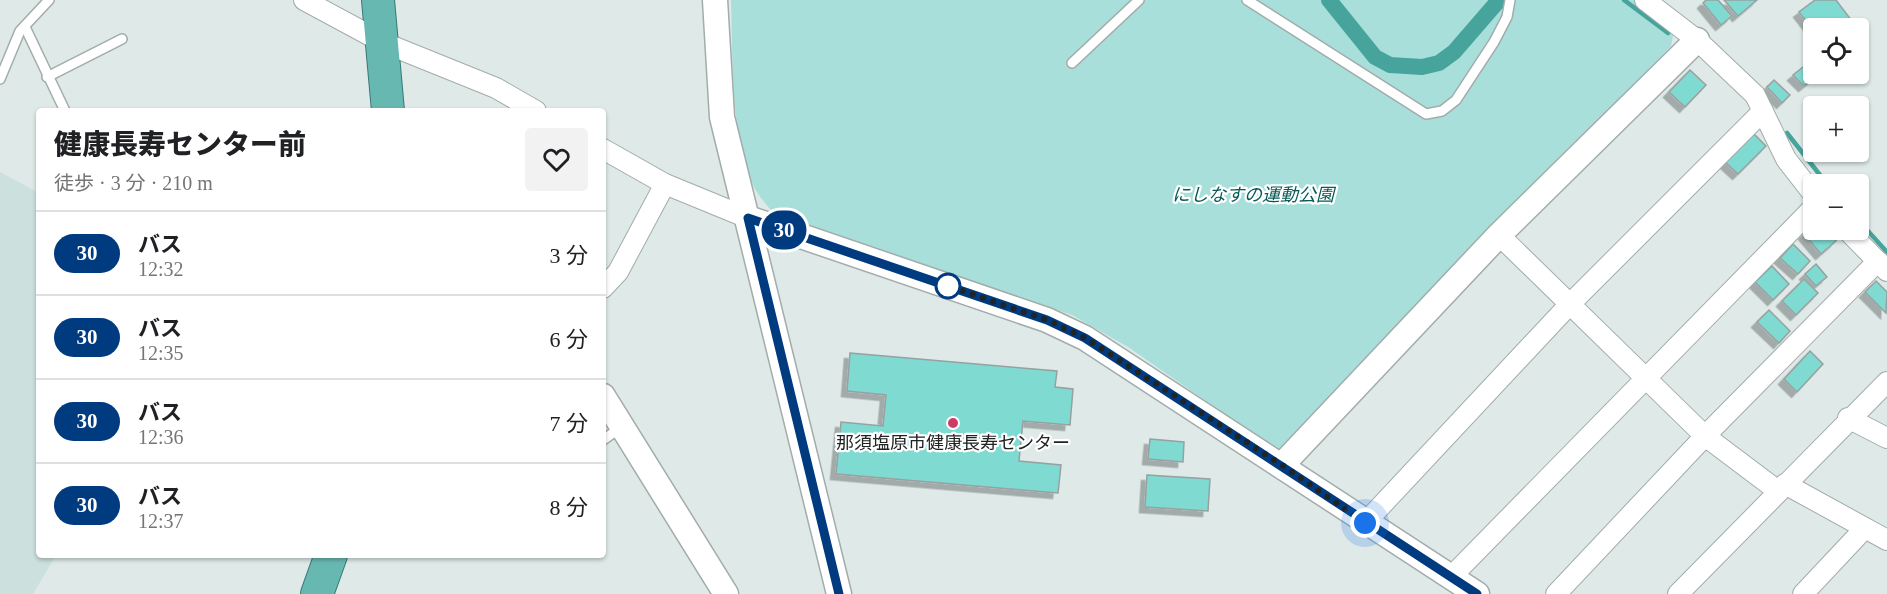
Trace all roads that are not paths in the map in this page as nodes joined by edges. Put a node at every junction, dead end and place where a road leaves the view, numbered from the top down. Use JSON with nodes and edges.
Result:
{"nodes":[{"id":1,"x":49,"y":0,"type":"edge"},
{"id":2,"x":304,"y":0,"type":"edge"},
{"id":3,"x":378,"y":0,"type":"edge"},
{"id":4,"x":715,"y":0,"type":"edge"},
{"id":5,"x":1139,"y":0,"type":"edge"},
{"id":6,"x":1247,"y":0,"type":"edge"},
{"id":7,"x":1510,"y":0,"type":"edge"},
{"id":8,"x":1645,"y":0,"type":"edge"},
{"id":9,"x":25,"y":27,"type":"junction"},
{"id":10,"x":122,"y":39,"type":"dead end"},
{"id":11,"x":1696,"y":40,"type":"junction"},
{"id":12,"x":382,"y":42,"type":"junction"},
{"id":13,"x":1072,"y":63,"type":"dead end"},
{"id":14,"x":47,"y":77,"type":"junction"},
{"id":15,"x":0,"y":80,"type":"edge"},
{"id":16,"x":63,"y":108,"type":"edge"},
{"id":17,"x":388,"y":108,"type":"edge"},
{"id":18,"x":532,"y":108,"type":"edge"},
{"id":19,"x":1763,"y":111,"type":"junction"},
{"id":20,"x":606,"y":151,"type":"edge"},
{"id":21,"x":1803,"y":181,"type":"edge"},
{"id":22,"x":665,"y":184,"type":"junction"},
{"id":23,"x":748,"y":218,"type":"junction"},
{"id":24,"x":1803,"y":218,"type":"edge"},
{"id":25,"x":1499,"y":235,"type":"junction"},
{"id":26,"x":1856,"y":240,"type":"edge"},
{"id":27,"x":1883,"y":266,"type":"edge"},
{"id":28,"x":606,"y":285,"type":"edge"},
{"id":29,"x":1569,"y":305,"type":"junction"},
{"id":30,"x":1643,"y":379,"type":"junction"},
{"id":31,"x":1887,"y":382,"type":"edge"},
{"id":32,"x":606,"y":407,"type":"edge"},
{"id":33,"x":1848,"y":418,"type":"junction"},
{"id":34,"x":613,"y":434,"type":"edge"},
{"id":35,"x":1705,"y":436,"type":"junction"},
{"id":36,"x":1887,"y":438,"type":"edge"},
{"id":37,"x":1282,"y":465,"type":"junction"},
{"id":38,"x":1781,"y":488,"type":"junction"},
{"id":39,"x":1365,"y":523,"type":"junction"},
{"id":40,"x":1864,"y":529,"type":"junction"},
{"id":41,"x":1887,"y":540,"type":"edge"},
{"id":42,"x":330,"y":558,"type":"edge"},
{"id":43,"x":1451,"y":577,"type":"junction"},
{"id":44,"x":317,"y":594,"type":"edge"},
{"id":45,"x":726,"y":594,"type":"edge"},
{"id":46,"x":839,"y":594,"type":"edge"},
{"id":47,"x":1477,"y":594,"type":"edge"},
{"id":48,"x":1556,"y":594,"type":"edge"},
{"id":49,"x":1678,"y":594,"type":"edge"},
{"id":50,"x":1803,"y":594,"type":"edge"}],
"edges":[{"from":1,"to":9,"type":"lane"},
{"from":2,"to":12,"type":"street"},
{"from":3,"to":12,"type":"highway"},
{"from":4,"to":23,"type":"street"},
{"from":5,"to":13,"type":"lane"},
{"from":6,"to":7,"type":"lane"},
{"from":8,"to":11,"type":"street"},
{"from":9,"to":14,"type":"lane"},
{"from":9,"to":15,"type":"lane"},
{"from":10,"to":14,"type":"lane"},
{"from":11,"to":19,"type":"street"},
{"from":11,"to":25,"type":"street"},
{"from":12,"to":17,"type":"highway"},
{"from":12,"to":18,"type":"street"},
{"from":14,"to":16,"type":"lane"},
{"from":19,"to":21,"type":"street"},
{"from":19,"to":29,"type":"street"},
{"from":20,"to":22,"type":"street"},
{"from":22,"to":23,"type":"street"},
{"from":22,"to":28,"type":"street"},
{"from":23,"to":37,"type":"street"},
{"from":23,"to":46,"type":"street"},
{"from":24,"to":30,"type":"street"},
{"from":25,"to":29,"type":"street"},
{"from":25,"to":37,"type":"street"},
{"from":26,"to":27,"type":"street"},
{"from":27,"to":35,"type":"street"},
{"from":29,"to":30,"type":"street"},
{"from":29,"to":39,"type":"street"},
{"from":30,"to":35,"type":"street"},
{"from":30,"to":43,"type":"street"},
{"from":31,"to":33,"type":"street"},
{"from":32,"to":34,"type":"street"},
{"from":33,"to":36,"type":"street"},
{"from":33,"to":38,"type":"street"},
{"from":34,"to":45,"type":"street"},
{"from":35,"to":38,"type":"street"},
{"from":35,"to":48,"type":"street"},
{"from":37,"to":39,"type":"street"},
{"from":38,"to":40,"type":"street"},
{"from":38,"to":49,"type":"street"},
{"from":39,"to":43,"type":"street"},
{"from":40,"to":41,"type":"street"},
{"from":40,"to":50,"type":"street"},
{"from":42,"to":44,"type":"highway"},
{"from":43,"to":47,"type":"street"}]}
